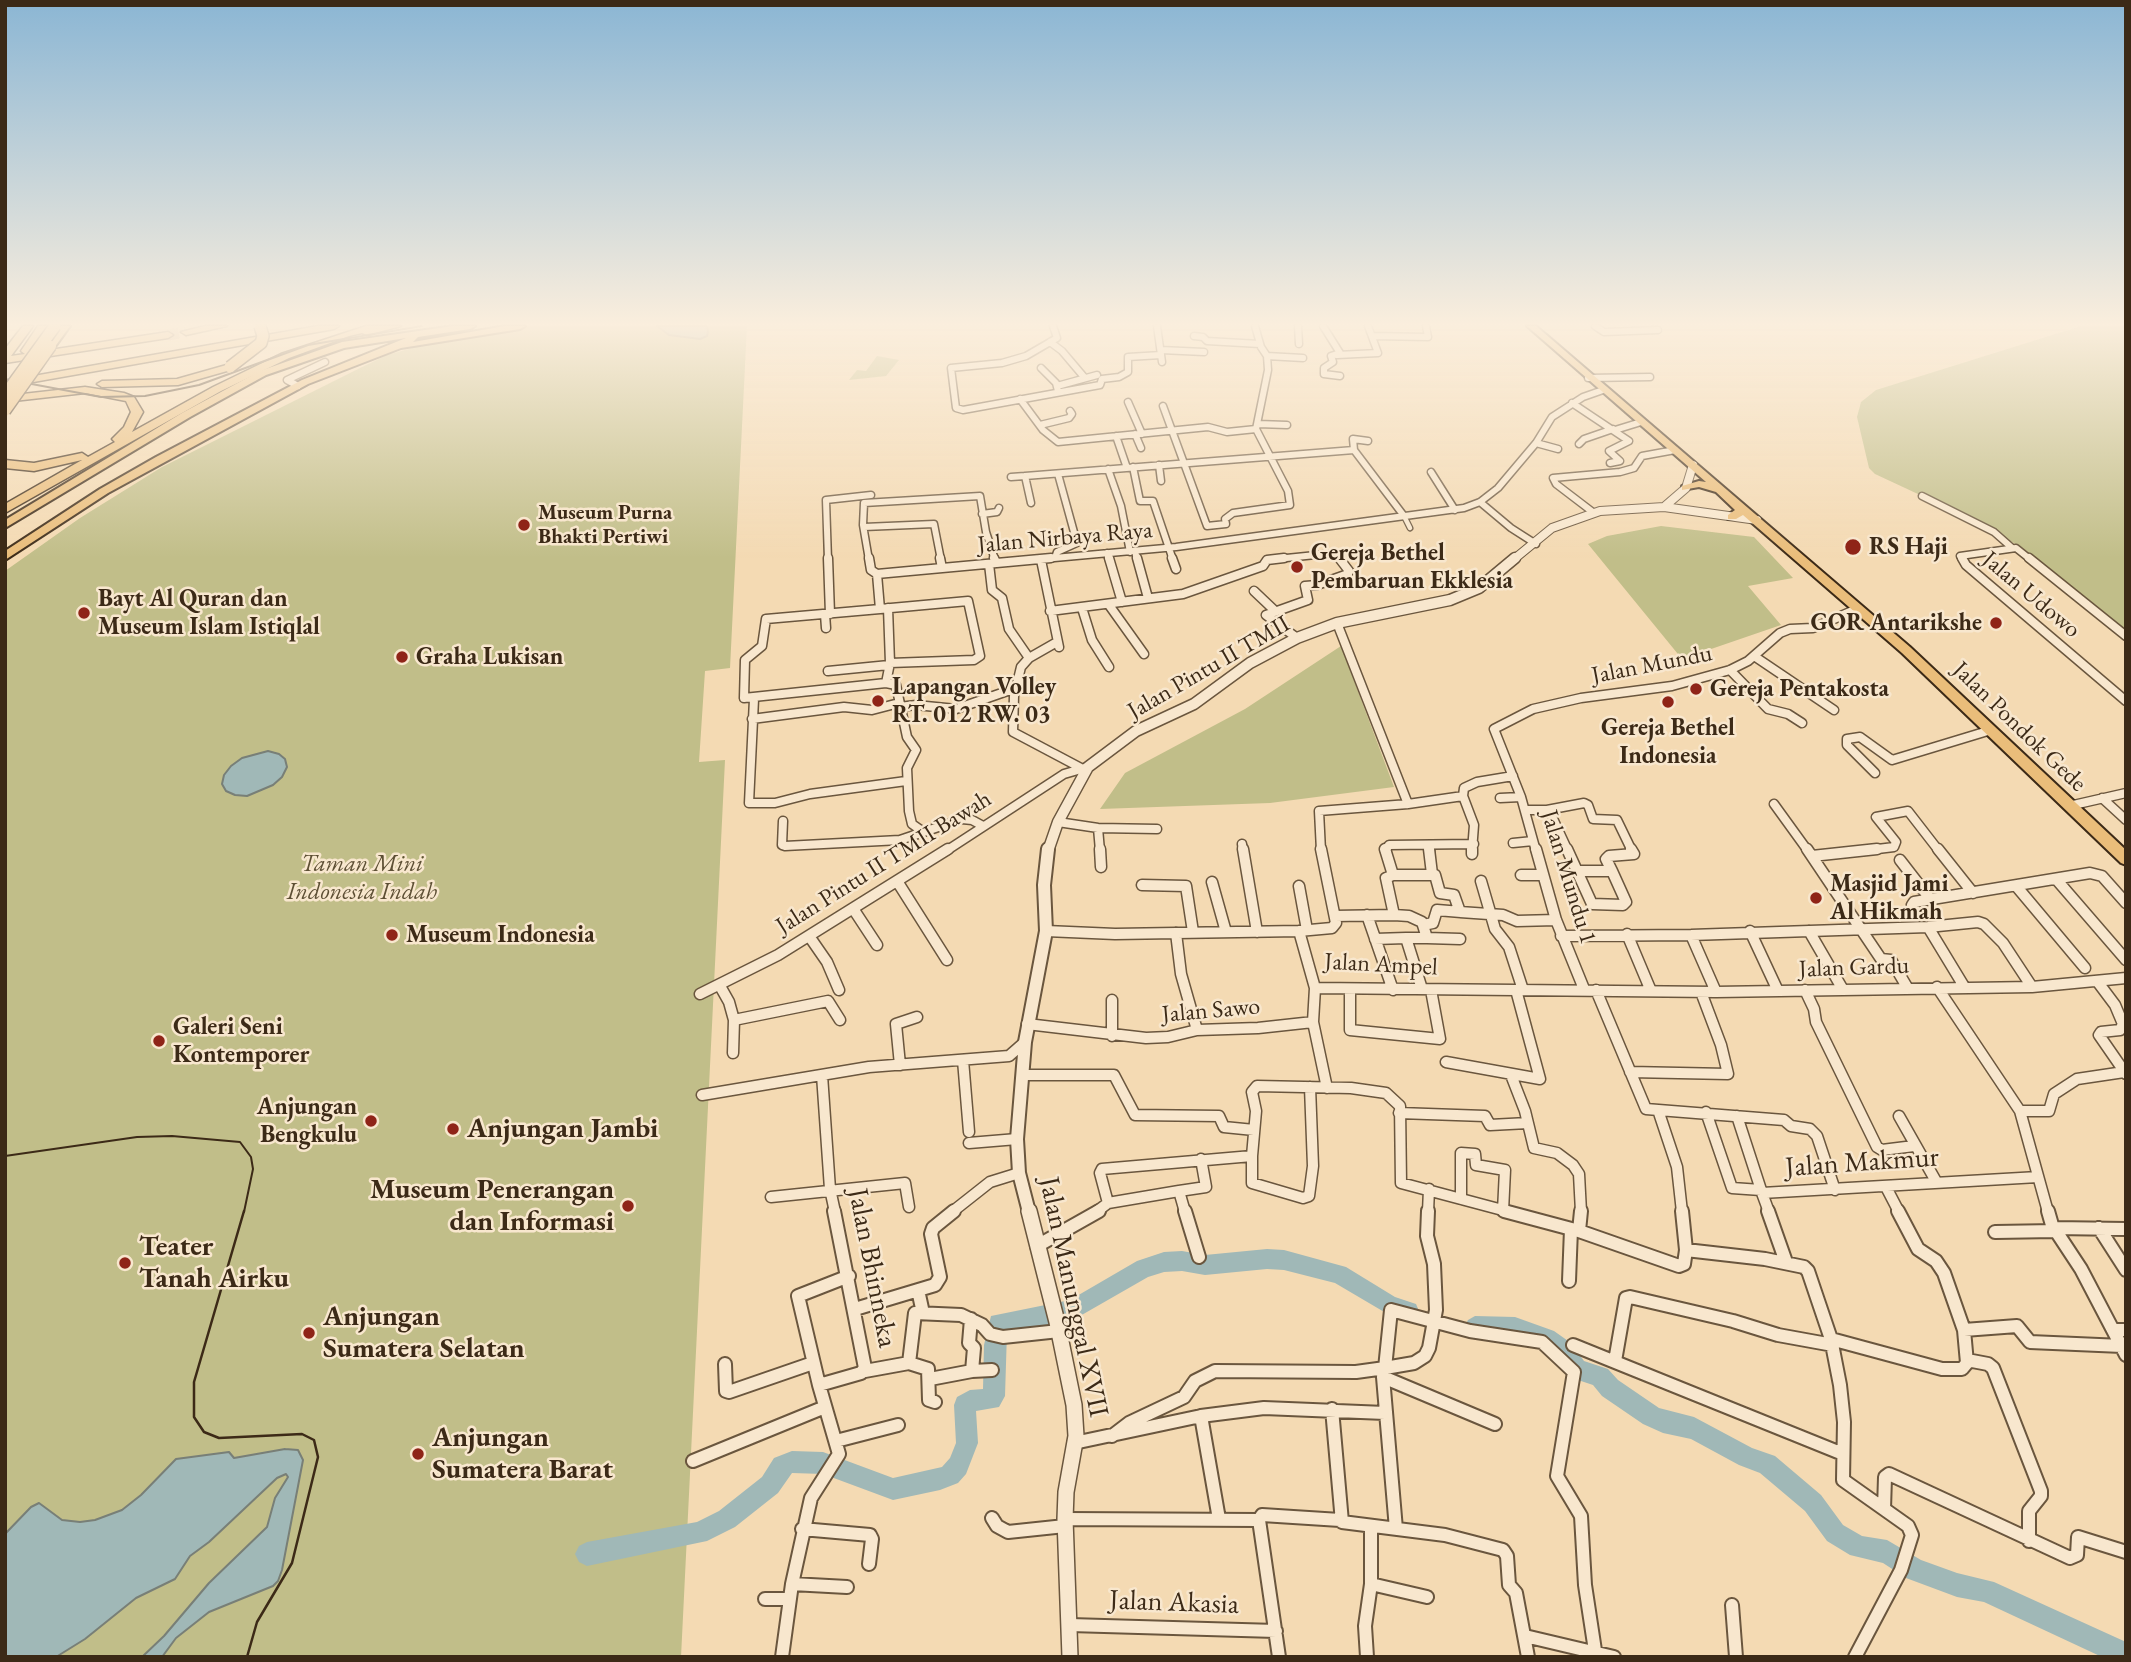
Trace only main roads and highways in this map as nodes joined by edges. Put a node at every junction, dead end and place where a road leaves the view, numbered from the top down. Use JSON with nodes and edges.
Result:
{"nodes":[{"id":1,"x":132,"y":404,"type":"edge"},
{"id":2,"x":191,"y":404,"type":"edge"},
{"id":3,"x":207,"y":404,"type":"edge"},
{"id":4,"x":265,"y":404,"type":"edge"},
{"id":5,"x":1619,"y":404,"type":"edge"},
{"id":6,"x":5,"y":464,"type":"edge"},
{"id":7,"x":1686,"y":488,"type":"road end"},
{"id":8,"x":1731,"y":496,"type":"junction"},
{"id":9,"x":5,"y":506,"type":"edge"},
{"id":10,"x":1732,"y":517,"type":"road end"},
{"id":11,"x":5,"y":523,"type":"edge"},
{"id":12,"x":5,"y":556,"type":"edge"},
{"id":13,"x":2126,"y":859,"type":"edge"}],
"edges":[{"from":1,"to":6,"type":"highway"},
{"from":2,"to":9,"type":"highway"},
{"from":3,"to":11,"type":"main road"},
{"from":4,"to":12,"type":"main road"},
{"from":5,"to":8,"type":"main road","name":"Jalan Pondok Gede"},
{"from":7,"to":8,"type":"main road"},
{"from":8,"to":10,"type":"main road"},
{"from":8,"to":13,"type":"main road","name":"Jalan Pondok Gede"}]}
